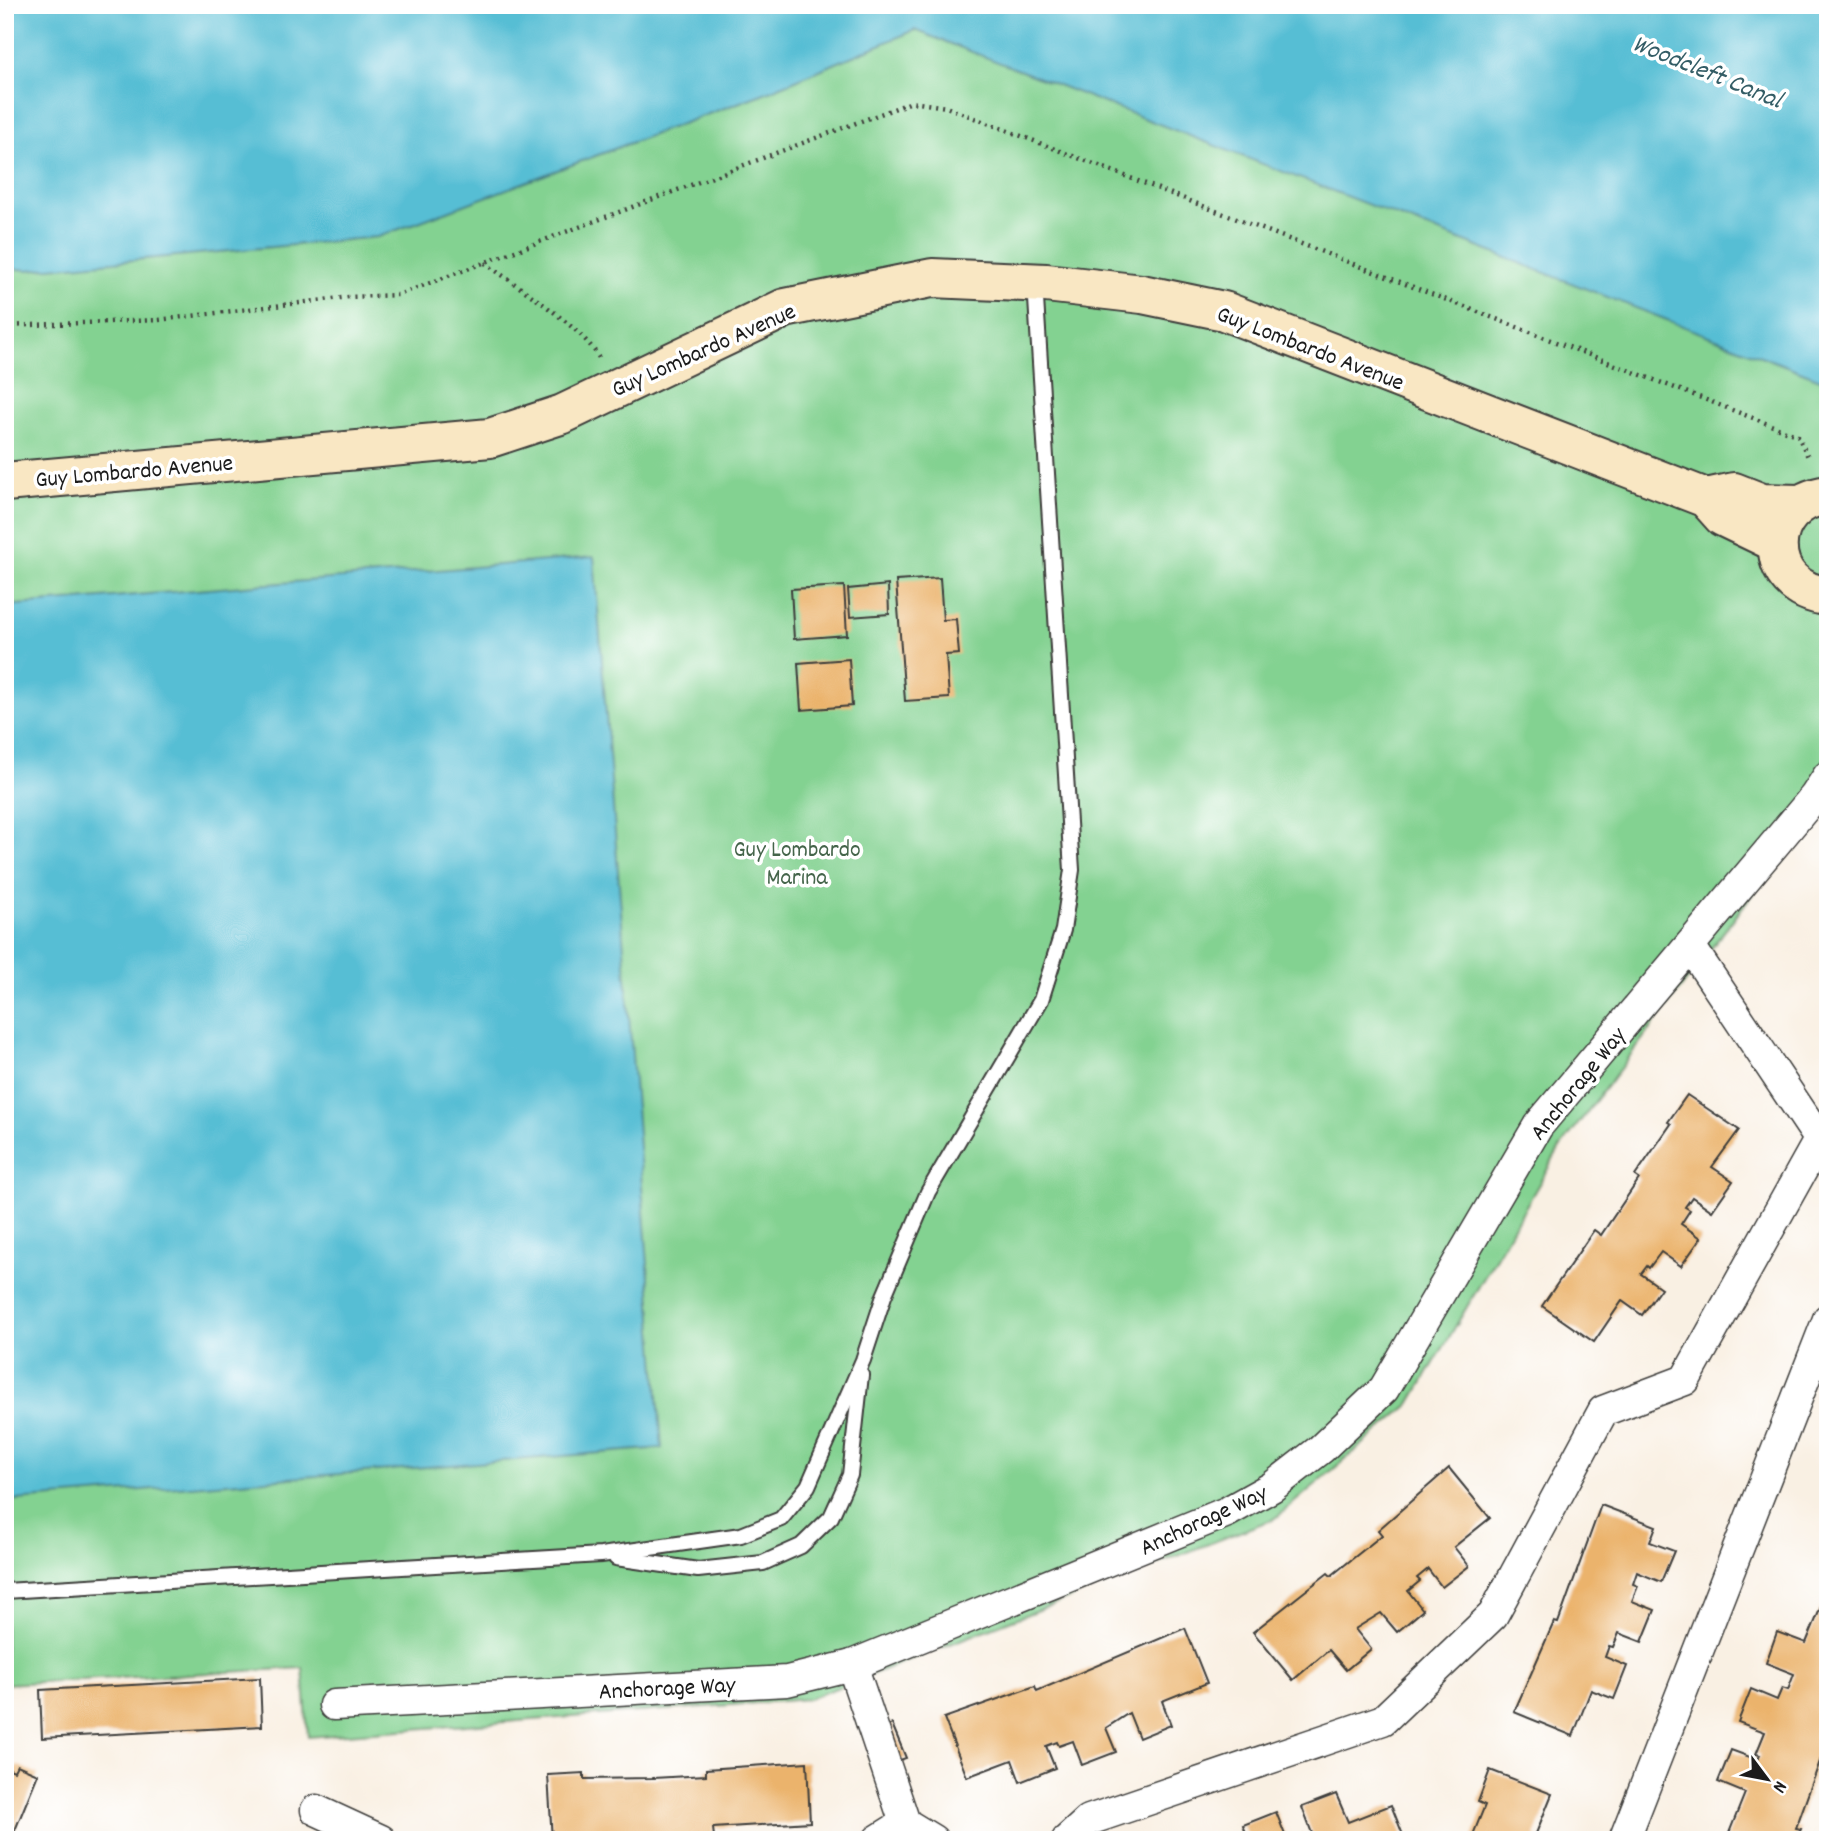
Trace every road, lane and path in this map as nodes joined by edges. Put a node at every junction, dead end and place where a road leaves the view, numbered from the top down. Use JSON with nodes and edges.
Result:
{"nodes":[{"id":1,"x":485,"y":263,"type":"dead end"},
{"id":2,"x":1035,"y":282,"type":"junction"},
{"id":3,"x":615,"y":388,"type":"junction"},
{"id":4,"x":5,"y":482,"type":"edge"},
{"id":5,"x":1706,"y":498,"type":"junction"},
{"id":6,"x":1814,"y":500,"type":"edge"},
{"id":7,"x":1777,"y":543,"type":"junction"},
{"id":8,"x":1828,"y":596,"type":"edge"},
{"id":9,"x":1828,"y":776,"type":"edge"},
{"id":10,"x":1690,"y":946,"type":"junction"},
{"id":11,"x":1824,"y":1146,"type":"edge"},
{"id":12,"x":1828,"y":1319,"type":"edge"},
{"id":13,"x":863,"y":1360,"type":"junction"},
{"id":14,"x":601,"y":1555,"type":"junction"},
{"id":15,"x":5,"y":1591,"type":"edge"},
{"id":16,"x":852,"y":1665,"type":"junction"},
{"id":17,"x":334,"y":1705,"type":"dead end"},
{"id":18,"x":316,"y":1810,"type":"dead end"},
{"id":19,"x":905,"y":1823,"type":"junction"},
{"id":20,"x":381,"y":1840,"type":"edge"},
{"id":21,"x":878,"y":1840,"type":"edge"},
{"id":22,"x":933,"y":1840,"type":"edge"},
{"id":23,"x":1067,"y":1840,"type":"edge"},
{"id":24,"x":1624,"y":1840,"type":"edge"}],
"edges":[{"from":1,"to":3,"type":"path"},
{"from":2,"to":3,"type":"street","name":"Guy Lombardo Avenue"},
{"from":2,"to":5,"type":"street","name":"Guy Lombardo Avenue"},
{"from":2,"to":13,"type":"lane"},
{"from":3,"to":4,"type":"street","name":"Guy Lombardo Avenue"},
{"from":5,"to":6,"type":"street","name":"Guy Lombardo Avenue"},
{"from":5,"to":7,"type":"street","name":"Guy Lombardo Avenue"},
{"from":6,"to":7,"type":"street","name":"Guy Lombardo Avenue"},
{"from":7,"to":8,"type":"street"},
{"from":9,"to":10,"type":"street","name":"Anchorage Way"},
{"from":10,"to":11,"type":"street"},
{"from":10,"to":16,"type":"street","name":"Anchorage Way"},
{"from":11,"to":23,"type":"street"},
{"from":12,"to":24,"type":"street"},
{"from":13,"to":14,"type":"lane"},
{"from":13,"to":14,"type":"lane"},
{"from":14,"to":15,"type":"lane"},
{"from":16,"to":17,"type":"street","name":"Anchorage Way"},
{"from":16,"to":19,"type":"street"},
{"from":18,"to":20,"type":"street"},
{"from":19,"to":21,"type":"street"},
{"from":19,"to":22,"type":"street"}]}
